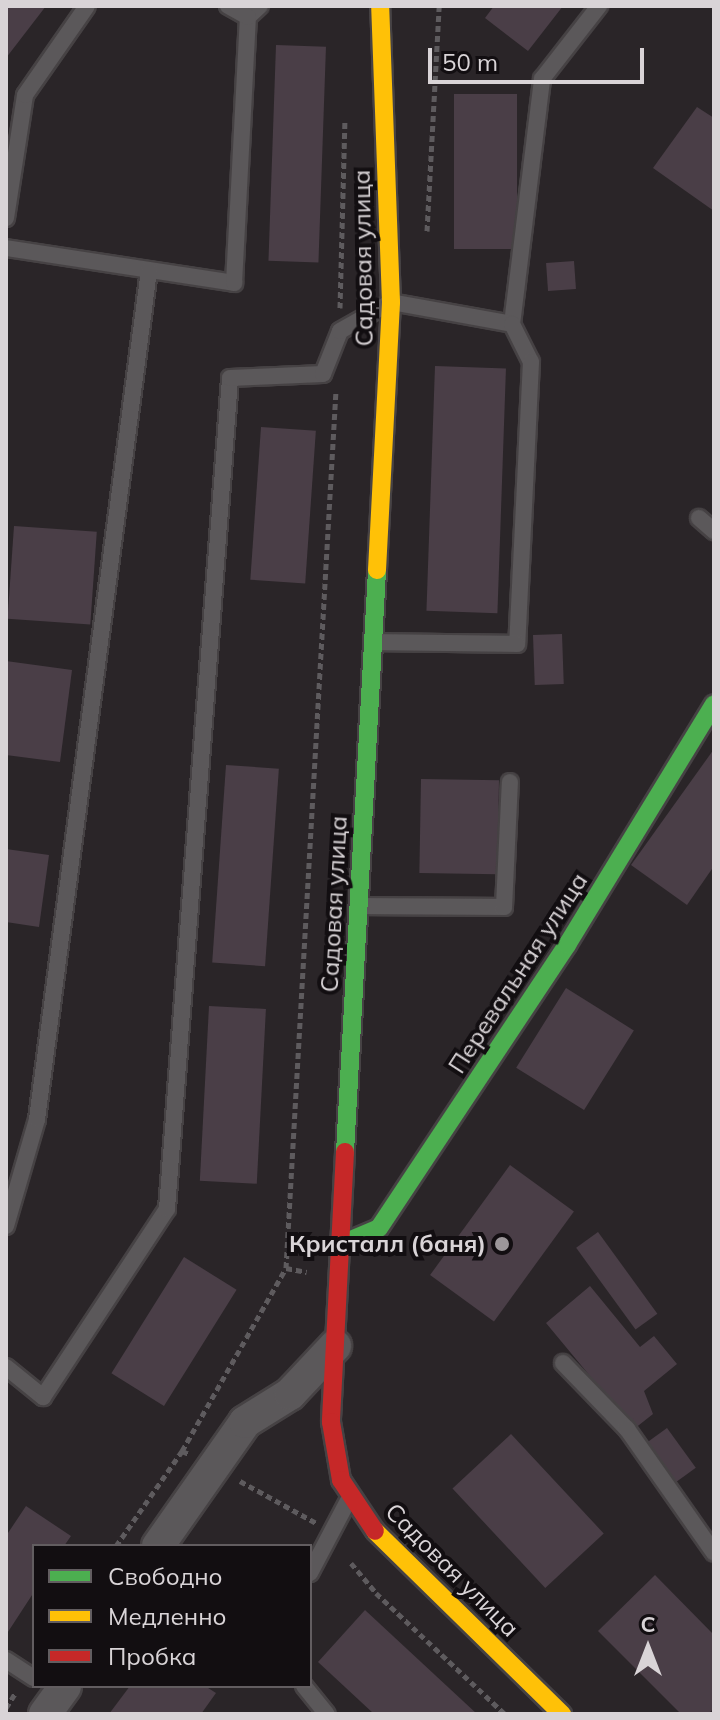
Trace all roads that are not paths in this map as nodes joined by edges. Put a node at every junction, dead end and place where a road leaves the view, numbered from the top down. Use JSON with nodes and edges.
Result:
{"nodes":[{"id":1,"x":87,"y":6,"type":"edge"},
{"id":2,"x":228,"y":6,"type":"edge"},
{"id":3,"x":380,"y":6,"type":"edge"},
{"id":4,"x":599,"y":6,"type":"edge"},
{"id":5,"x":254,"y":11,"type":"edge"},
{"id":6,"x":6,"y":218,"type":"edge"},
{"id":7,"x":6,"y":248,"type":"edge"},
{"id":8,"x":149,"y":270,"type":"junction"},
{"id":9,"x":391,"y":302,"type":"junction"},
{"id":10,"x":512,"y":324,"type":"junction"},
{"id":11,"x":699,"y":518,"type":"dead end"},
{"id":12,"x":714,"y":531,"type":"edge"},
{"id":13,"x":372,"y":642,"type":"junction"},
{"id":14,"x":714,"y":704,"type":"edge"},
{"id":15,"x":510,"y":782,"type":"dead end"},
{"id":16,"x":357,"y":906,"type":"junction"},
{"id":17,"x":6,"y":1226,"type":"edge"},
{"id":18,"x":339,"y":1245,"type":"junction"},
{"id":19,"x":335,"y":1346,"type":"junction"},
{"id":20,"x":563,"y":1363,"type":"dead end"},
{"id":21,"x":6,"y":1367,"type":"edge"},
{"id":22,"x":290,"y":1394,"type":"junction"},
{"id":23,"x":331,"y":1422,"type":"junction"},
{"id":24,"x":351,"y":1496,"type":"junction"},
{"id":25,"x":159,"y":1544,"type":"edge"},
{"id":26,"x":714,"y":1553,"type":"edge"},
{"id":27,"x":312,"y":1569,"type":"edge"},
{"id":28,"x":6,"y":1660,"type":"edge"},
{"id":29,"x":32,"y":1679,"type":"edge"},
{"id":30,"x":306,"y":1688,"type":"edge"},
{"id":31,"x":327,"y":1714,"type":"edge"},
{"id":32,"x":562,"y":1714,"type":"edge"}],
"edges":[{"from":1,"to":6,"type":"lane"},
{"from":2,"to":5,"type":"lane"},
{"from":3,"to":9,"type":"street","name":"Садовая улица"},
{"from":4,"to":10,"type":"lane"},
{"from":5,"to":8,"type":"lane"},
{"from":7,"to":8,"type":"lane"},
{"from":8,"to":17,"type":"lane"},
{"from":9,"to":10,"type":"lane"},
{"from":9,"to":13,"type":"street","name":"Садовая улица"},
{"from":9,"to":21,"type":"lane"},
{"from":10,"to":13,"type":"lane"},
{"from":11,"to":12,"type":"lane"},
{"from":13,"to":16,"type":"street","name":"Садовая улица"},
{"from":14,"to":18,"type":"street","name":"Перевальная улица"},
{"from":15,"to":16,"type":"lane"},
{"from":16,"to":18,"type":"street","name":"Садовая улица"},
{"from":18,"to":19,"type":"street","name":"Садовая улица"},
{"from":19,"to":22,"type":"street"},
{"from":19,"to":23,"type":"street","name":"Садовая улица"},
{"from":20,"to":26,"type":"lane"},
{"from":22,"to":23,"type":"street"},
{"from":22,"to":25,"type":"street"},
{"from":23,"to":24,"type":"street","name":"Садовая улица"},
{"from":24,"to":27,"type":"lane"},
{"from":24,"to":32,"type":"street","name":"Садовая улица"},
{"from":28,"to":29,"type":"lane"},
{"from":30,"to":31,"type":"lane"}]}
